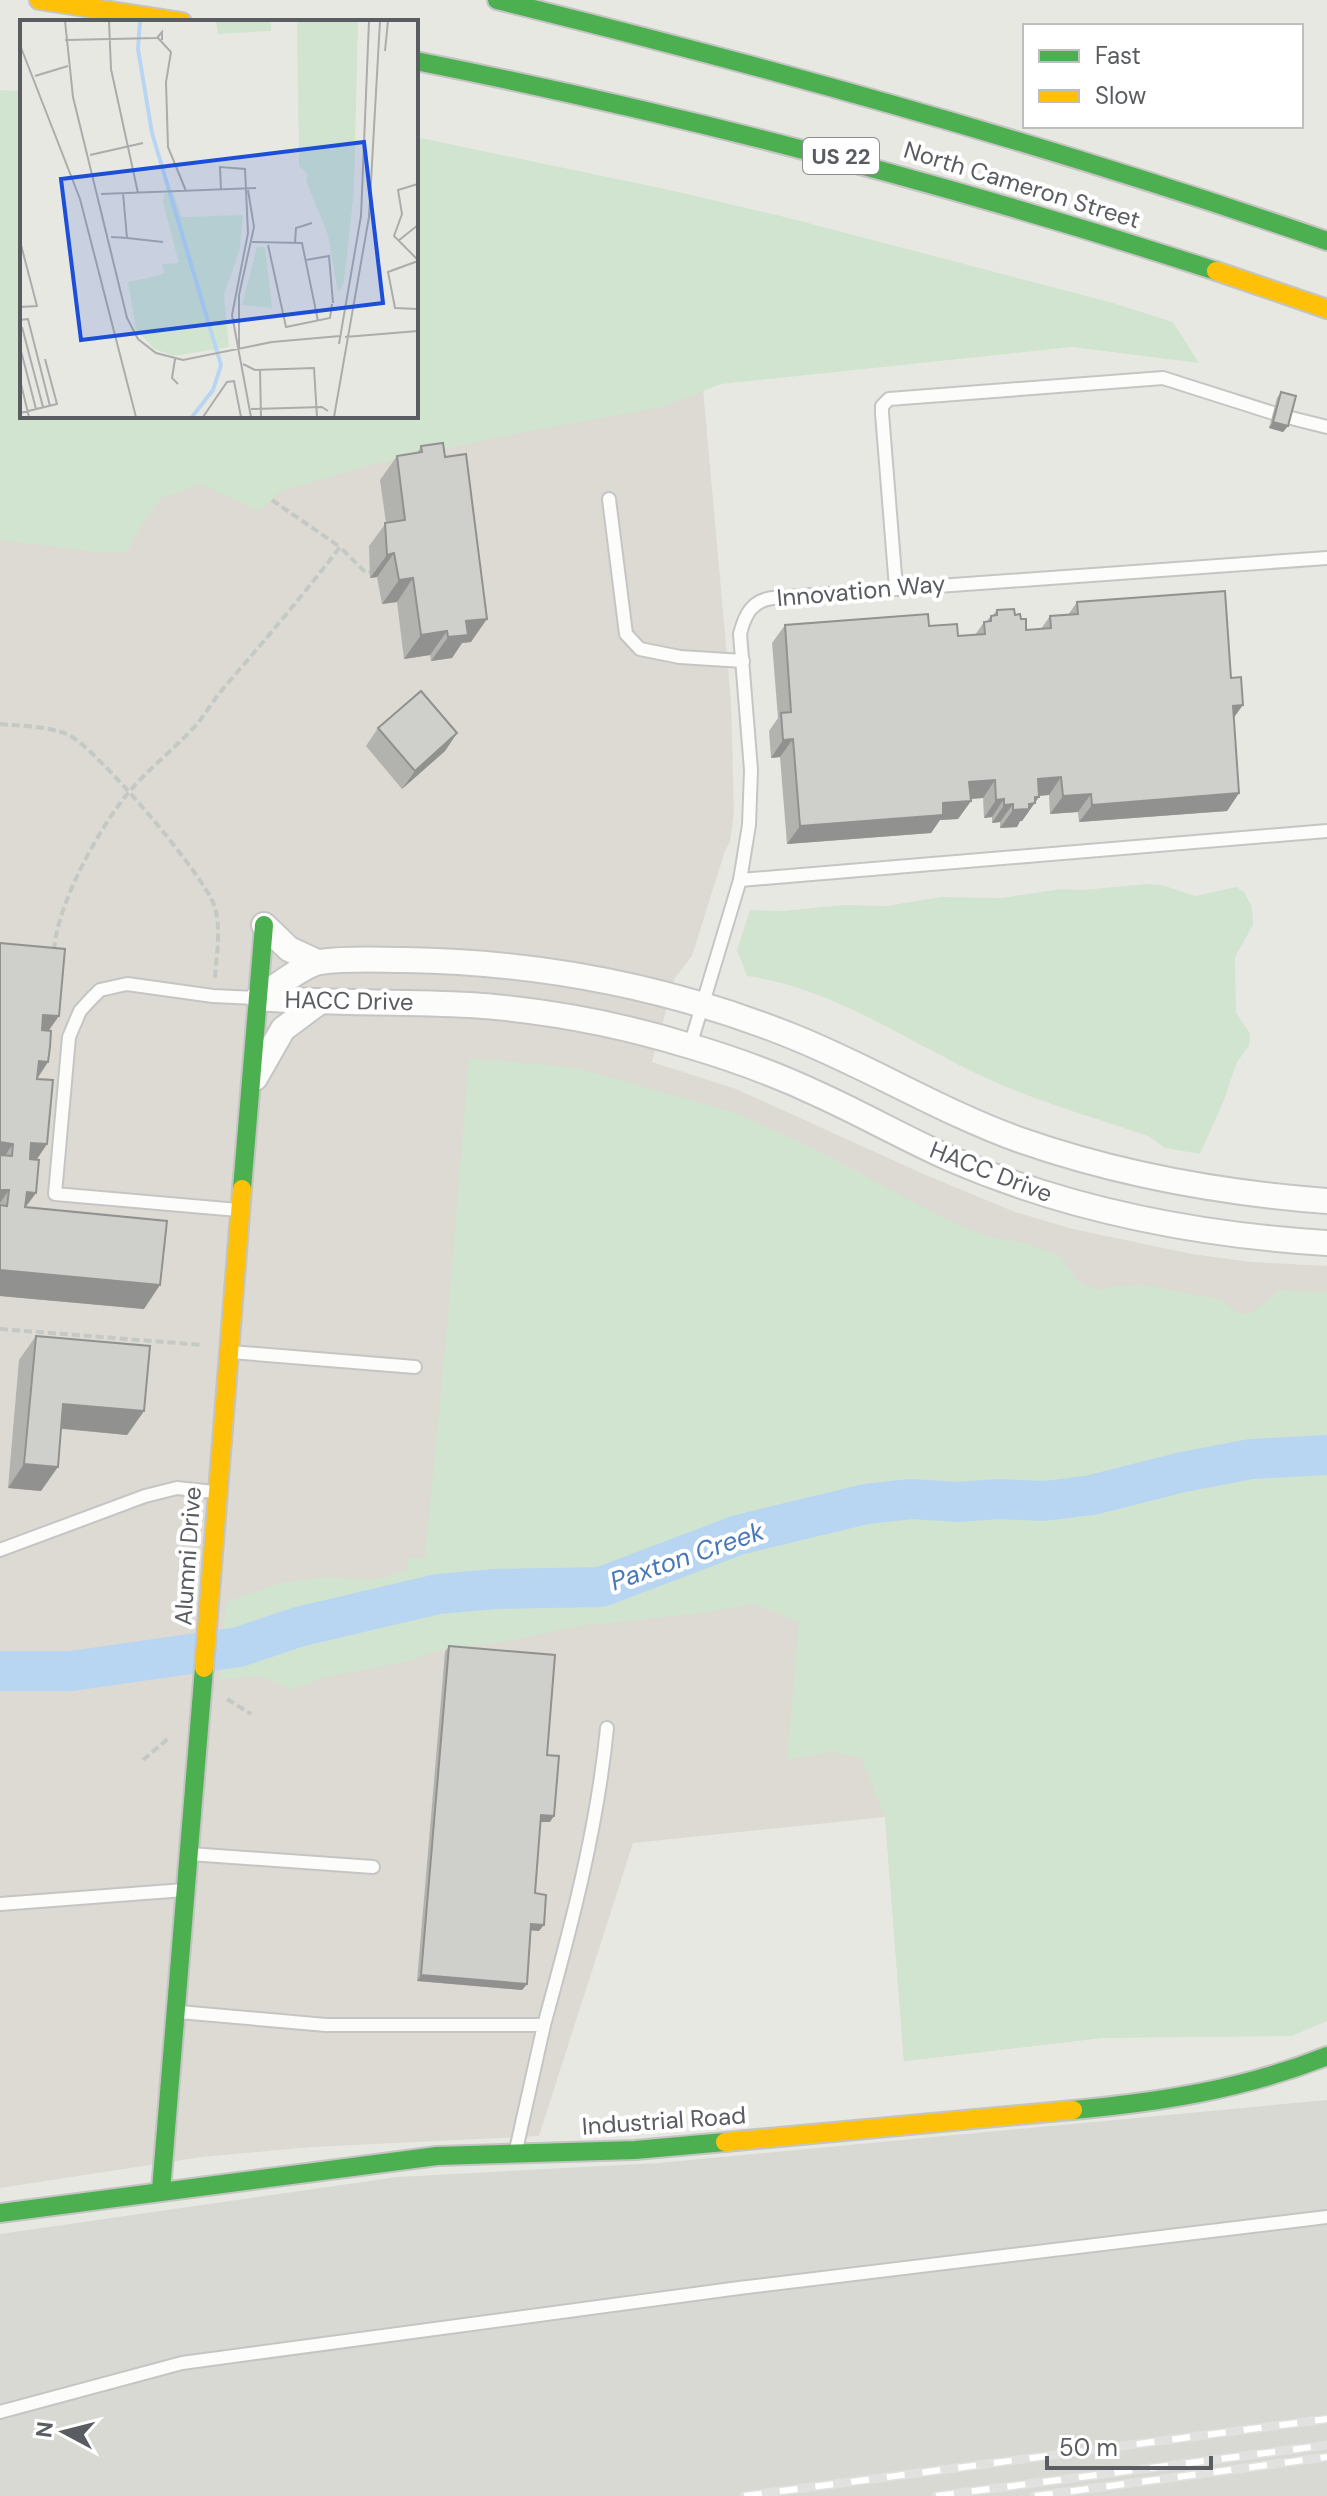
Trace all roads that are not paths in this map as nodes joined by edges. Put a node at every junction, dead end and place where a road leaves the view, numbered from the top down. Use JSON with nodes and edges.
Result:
{"nodes":[{"id":1,"x":39,"y":0,"type":"edge"},
{"id":2,"x":497,"y":0,"type":"edge"},
{"id":3,"x":169,"y":20,"type":"edge"},
{"id":4,"x":418,"y":61,"type":"edge"},
{"id":5,"x":1327,"y":241,"type":"edge"},
{"id":6,"x":1327,"y":309,"type":"edge"},
{"id":7,"x":1273,"y":413,"type":"edge"},
{"id":8,"x":1287,"y":417,"type":"edge"},
{"id":9,"x":1327,"y":427,"type":"edge"},
{"id":10,"x":609,"y":499,"type":"dead end"},
{"id":11,"x":1327,"y":558,"type":"edge"},
{"id":12,"x":896,"y":588,"type":"junction"},
{"id":13,"x":743,"y":661,"type":"junction"},
{"id":14,"x":1327,"y":831,"type":"edge"},
{"id":15,"x":740,"y":880,"type":"junction"},
{"id":16,"x":264,"y":925,"type":"joint"},
{"id":17,"x":317,"y":962,"type":"junction"},
{"id":18,"x":258,"y":998,"type":"junction"},
{"id":19,"x":318,"y":1003,"type":"junction"},
{"id":20,"x":702,"y":1005,"type":"junction"},
{"id":21,"x":690,"y":1046,"type":"junction"},
{"id":22,"x":250,"y":1087,"type":"junction"},
{"id":23,"x":1327,"y":1201,"type":"edge"},
{"id":24,"x":241,"y":1210,"type":"junction"},
{"id":25,"x":1327,"y":1243,"type":"edge"},
{"id":26,"x":228,"y":1351,"type":"junction"},
{"id":27,"x":415,"y":1367,"type":"dead end"},
{"id":28,"x":217,"y":1493,"type":"junction"},
{"id":29,"x":0,"y":1550,"type":"edge"},
{"id":30,"x":607,"y":1728,"type":"dead end"},
{"id":31,"x":187,"y":1854,"type":"junction"},
{"id":32,"x":373,"y":1867,"type":"dead end"},
{"id":33,"x":184,"y":1890,"type":"junction"},
{"id":34,"x":0,"y":1904,"type":"edge"},
{"id":35,"x":174,"y":2011,"type":"junction"},
{"id":36,"x":544,"y":2025,"type":"junction"},
{"id":37,"x":1327,"y":2056,"type":"edge"},
{"id":38,"x":515,"y":2153,"type":"junction"},
{"id":39,"x":161,"y":2190,"type":"junction"},
{"id":40,"x":0,"y":2213,"type":"edge"},
{"id":41,"x":1327,"y":2217,"type":"edge"},
{"id":42,"x":0,"y":2412,"type":"edge"}],
"edges":[{"from":1,"to":3,"type":"main road"},
{"from":2,"to":5,"type":"main road","name":"North Cameron Street"},
{"from":4,"to":6,"type":"main road","name":"North Cameron Street","number":"US 22"},
{"from":7,"to":12,"type":"lane"},
{"from":8,"to":9,"type":"lane"},
{"from":10,"to":13,"type":"lane"},
{"from":11,"to":12,"type":"lane","name":"Innovation Way"},
{"from":12,"to":13,"type":"lane","name":"Innovation Way"},
{"from":13,"to":15,"type":"lane","name":"Innovation Way"},
{"from":14,"to":15,"type":"lane"},
{"from":15,"to":20,"type":"lane","name":"Innovation Way"},
{"from":16,"to":17,"type":"street"},
{"from":16,"to":18,"type":"main road","name":"Alumni Drive"},
{"from":17,"to":18,"type":"street","name":"HACC Drive"},
{"from":17,"to":20,"type":"street","name":"HACC Drive"},
{"from":18,"to":19,"type":"street","name":"HACC Drive"},
{"from":18,"to":22,"type":"main road","name":"Alumni Drive"},
{"from":18,"to":24,"type":"lane"},
{"from":19,"to":21,"type":"street","name":"HACC Drive"},
{"from":19,"to":22,"type":"street"},
{"from":20,"to":21,"type":"lane","name":"Innovation Way"},
{"from":20,"to":23,"type":"street","name":"HACC Drive"},
{"from":21,"to":25,"type":"street","name":"HACC Drive"},
{"from":22,"to":24,"type":"main road","name":"Alumni Drive"},
{"from":24,"to":26,"type":"main road","name":"Alumni Drive"},
{"from":26,"to":27,"type":"lane"},
{"from":26,"to":28,"type":"main road","name":"Alumni Drive"},
{"from":28,"to":29,"type":"lane"},
{"from":28,"to":31,"type":"main road","name":"Alumni Drive"},
{"from":30,"to":36,"type":"lane"},
{"from":31,"to":32,"type":"lane"},
{"from":31,"to":33,"type":"main road","name":"Alumni Drive"},
{"from":33,"to":34,"type":"lane"},
{"from":33,"to":35,"type":"main road","name":"Alumni Drive"},
{"from":35,"to":36,"type":"lane"},
{"from":35,"to":39,"type":"main road","name":"Alumni Drive"},
{"from":36,"to":38,"type":"lane"},
{"from":37,"to":38,"type":"main road","name":"Industrial Road"},
{"from":38,"to":39,"type":"main road","name":"Industrial Road"},
{"from":39,"to":40,"type":"main road","name":"Industrial Road"},
{"from":41,"to":42,"type":"lane"}]}
